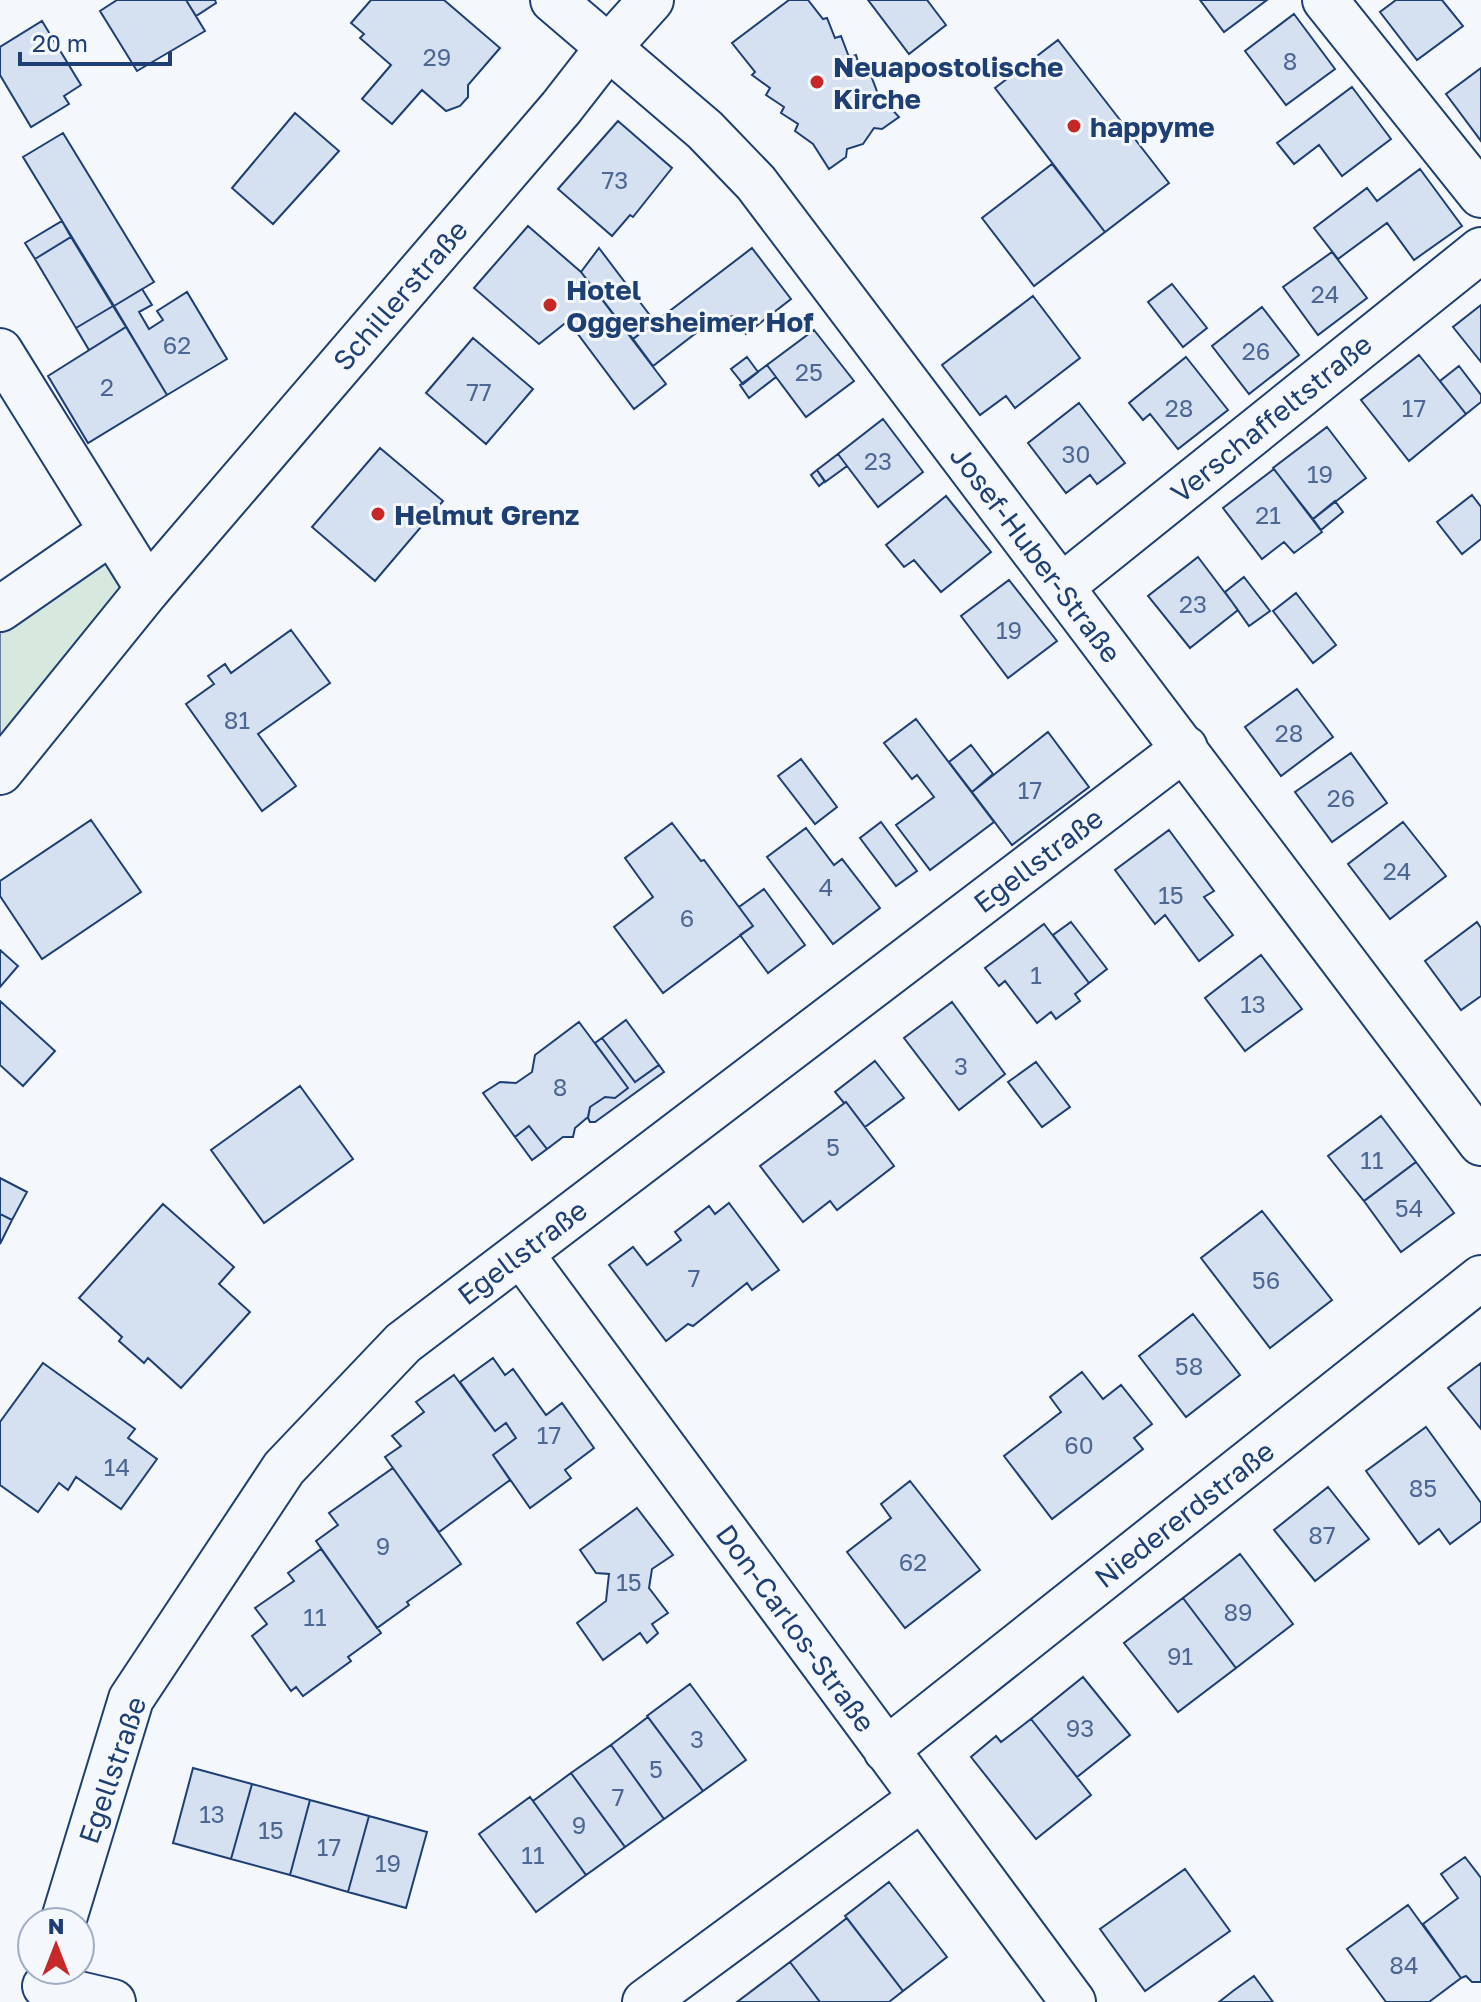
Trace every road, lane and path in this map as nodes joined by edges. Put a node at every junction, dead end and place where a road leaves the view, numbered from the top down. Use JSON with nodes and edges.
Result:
{"nodes":[{"id":1,"x":553,"y":0,"type":"edge"},
{"id":2,"x":651,"y":0,"type":"edge"},
{"id":3,"x":1325,"y":0,"type":"edge"},
{"id":4,"x":607,"y":49,"type":"junction"},
{"id":5,"x":1481,"y":195,"type":"edge"},
{"id":6,"x":1481,"y":250,"type":"edge"},
{"id":7,"x":0,"y":351,"type":"edge"},
{"id":8,"x":111,"y":532,"type":"junction"},
{"id":9,"x":1061,"y":587,"type":"junction"},
{"id":10,"x":148,"y":589,"type":"junction"},
{"id":11,"x":0,"y":609,"type":"edge"},
{"id":12,"x":1185,"y":748,"type":"junction"},
{"id":13,"x":0,"y":772,"type":"edge"},
{"id":14,"x":1481,"y":1143,"type":"edge"},
{"id":15,"x":521,"y":1254,"type":"junction"},
{"id":16,"x":1481,"y":1278,"type":"edge"},
{"id":17,"x":886,"y":1750,"type":"junction"},
{"id":18,"x":922,"y":1798,"type":"junction"},
{"id":19,"x":68,"y":1906,"type":"edge"},
{"id":20,"x":45,"y":1986,"type":"edge"},
{"id":21,"x":113,"y":2002,"type":"edge"},
{"id":22,"x":645,"y":2002,"type":"edge"},
{"id":23,"x":1073,"y":2002,"type":"edge"}],
"edges":[{"from":1,"to":4,"type":"street","name":"Josef-Huber-Straße"},
{"from":2,"to":4,"type":"street","name":"Schillerstraße"},
{"from":3,"to":5,"type":"street"},
{"from":4,"to":9,"type":"street","name":"Josef-Huber-Straße"},
{"from":4,"to":10,"type":"street","name":"Schillerstraße"},
{"from":6,"to":9,"type":"street","name":"Verschaffeltstraße"},
{"from":7,"to":8,"type":"street"},
{"from":8,"to":10,"type":"street"},
{"from":8,"to":11,"type":"street"},
{"from":9,"to":12,"type":"street","name":"Josef-Huber-Straße"},
{"from":10,"to":13,"type":"street","name":"Schillerstraße"},
{"from":12,"to":14,"type":"street","name":"Josef-Huber-Straße"},
{"from":12,"to":15,"type":"street","name":"Egellstraße"},
{"from":15,"to":17,"type":"street","name":"Don-Carlos-Straße"},
{"from":15,"to":19,"type":"street","name":"Egellstraße"},
{"from":16,"to":17,"type":"street","name":"Niedererdstraße"},
{"from":17,"to":18,"type":"street","name":"Don-Carlos-Straße"},
{"from":18,"to":22,"type":"street"},
{"from":18,"to":23,"type":"street","name":"Don-Carlos-Straße"},
{"from":20,"to":21,"type":"street"}]}
